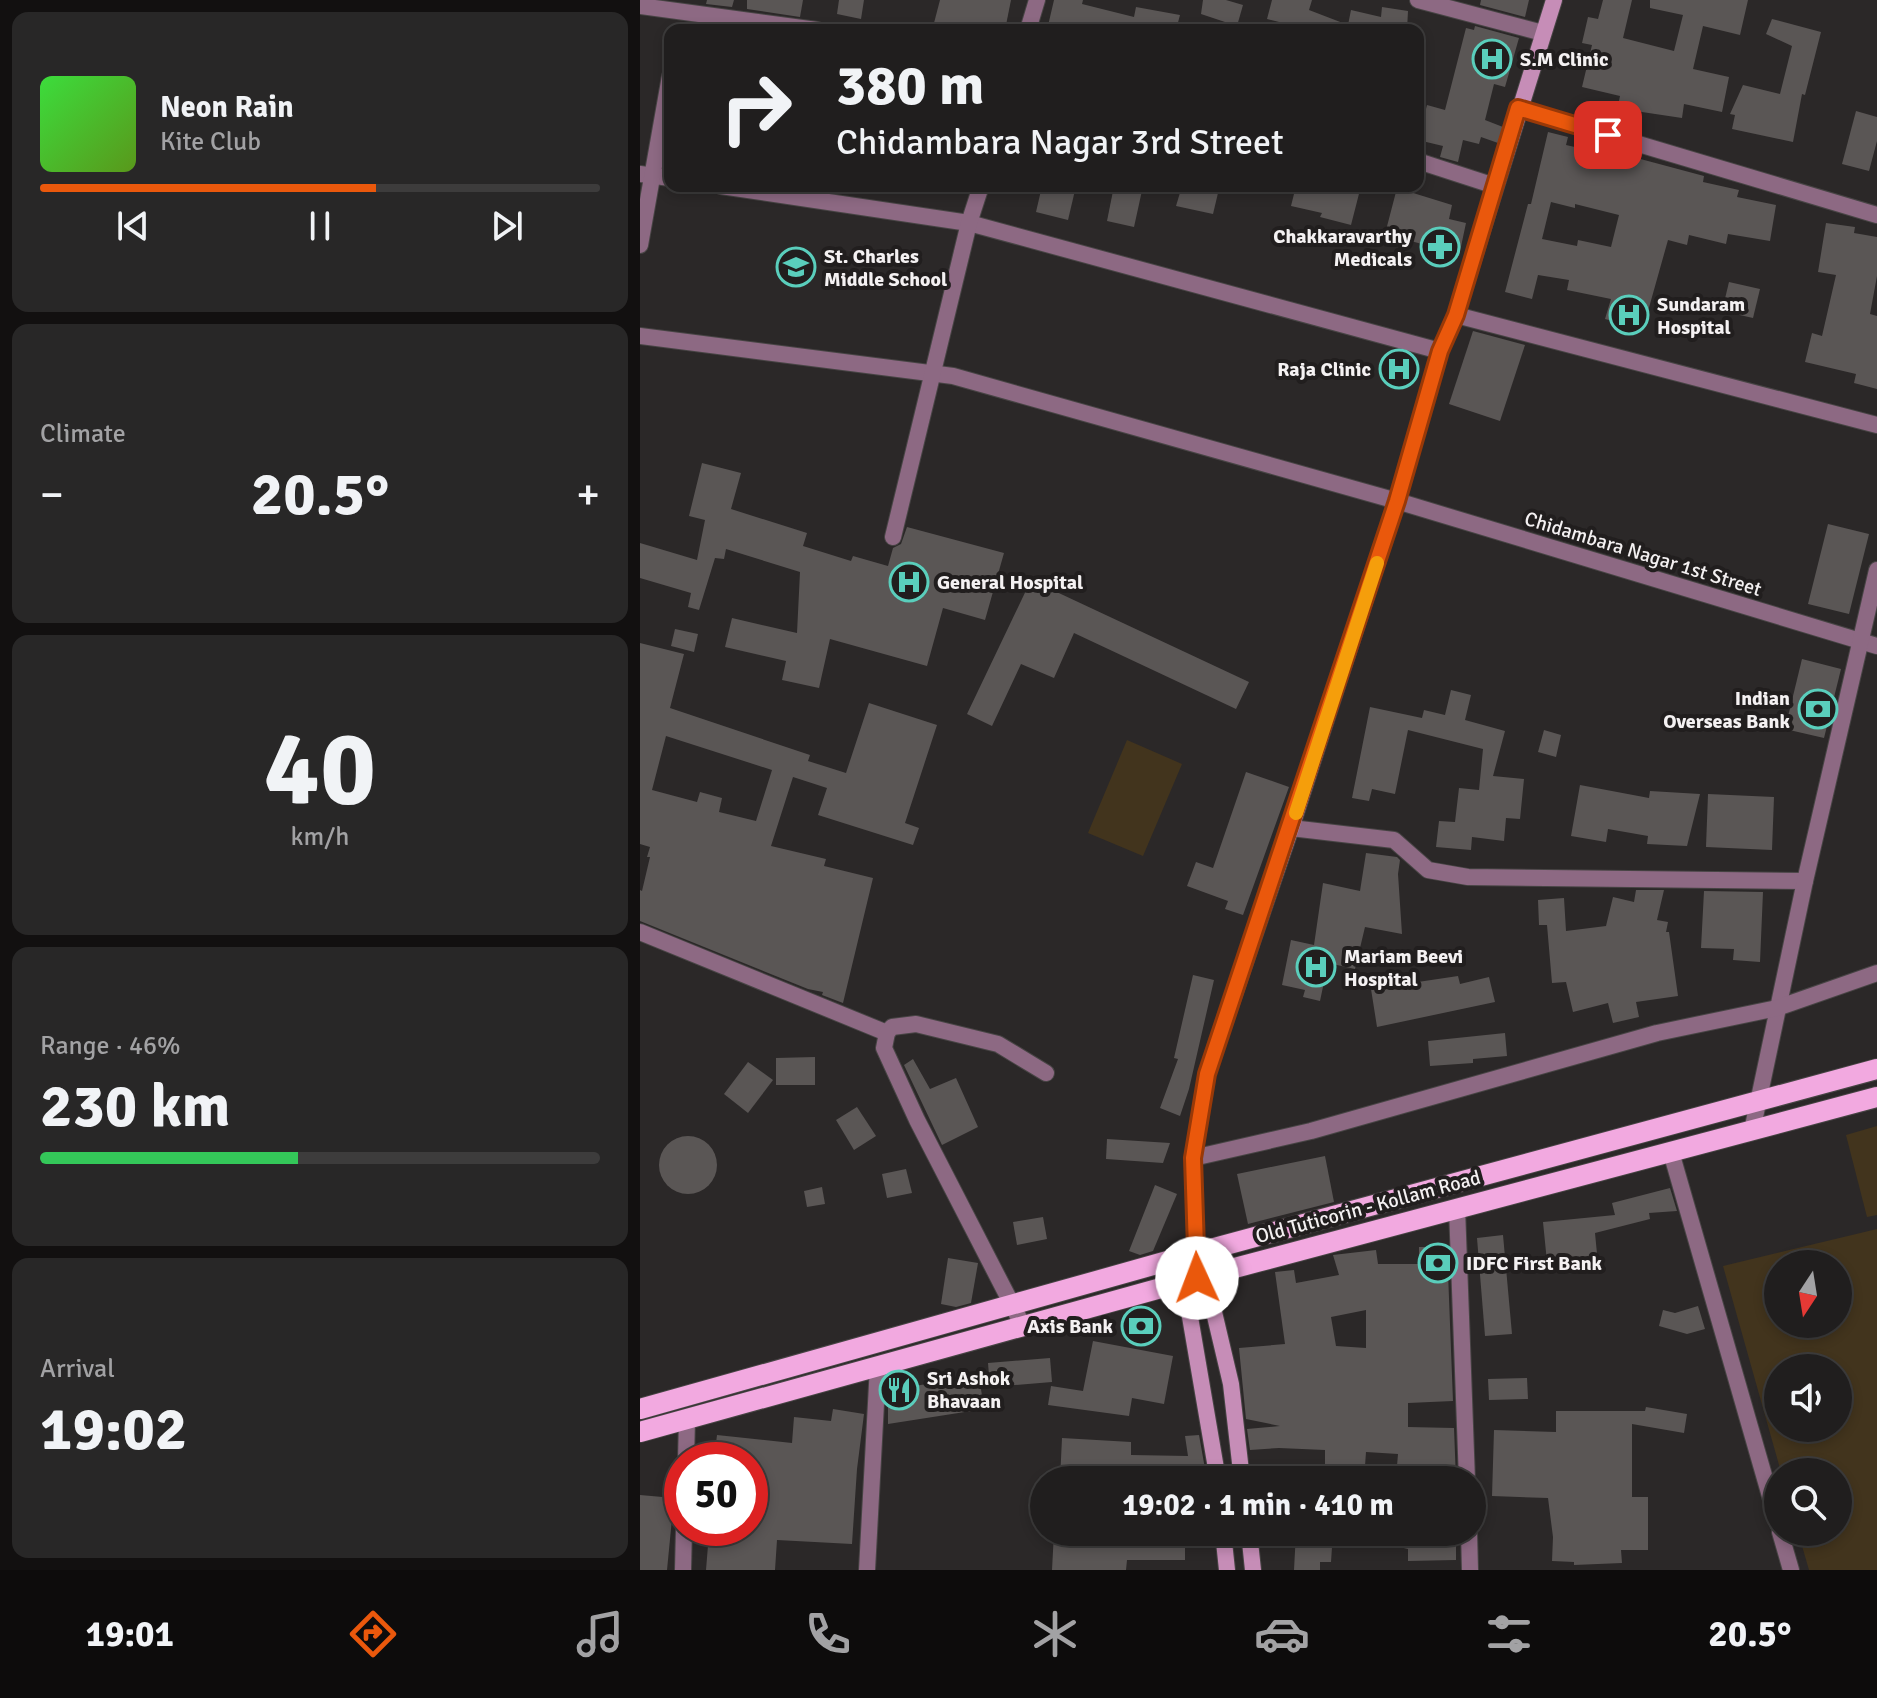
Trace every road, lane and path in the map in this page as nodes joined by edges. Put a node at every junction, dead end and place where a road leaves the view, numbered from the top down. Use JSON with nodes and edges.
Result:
{"nodes":[{"id":1,"x":1037,"y":0,"type":"edge"},
{"id":2,"x":1418,"y":0,"type":"edge"},
{"id":3,"x":1554,"y":0,"type":"edge"},
{"id":4,"x":640,"y":6,"type":"edge"},
{"id":5,"x":681,"y":11,"type":"junction"},
{"id":6,"x":679,"y":24,"type":"edge"},
{"id":7,"x":774,"y":24,"type":"edge"},
{"id":8,"x":1030,"y":24,"type":"edge"},
{"id":9,"x":1543,"y":33,"type":"junction"},
{"id":10,"x":1518,"y":108,"type":"junction"},
{"id":11,"x":664,"y":114,"type":"edge"},
{"id":12,"x":1424,"y":163,"type":"edge"},
{"id":13,"x":654,"y":176,"type":"edge"},
{"id":14,"x":1495,"y":186,"type":"junction"},
{"id":15,"x":761,"y":192,"type":"edge"},
{"id":16,"x":979,"y":192,"type":"edge"},
{"id":17,"x":1877,"y":215,"type":"edge"},
{"id":18,"x":969,"y":223,"type":"junction"},
{"id":19,"x":640,"y":245,"type":"edge"},
{"id":20,"x":1456,"y":315,"type":"junction"},
{"id":21,"x":640,"y":336,"type":"edge"},
{"id":22,"x":1440,"y":351,"type":"junction"},
{"id":23,"x":932,"y":374,"type":"junction"},
{"id":24,"x":1877,"y":425,"type":"edge"},
{"id":25,"x":1397,"y":501,"type":"junction"},
{"id":26,"x":893,"y":537,"type":"dead end"},
{"id":27,"x":1877,"y":570,"type":"edge"},
{"id":28,"x":1859,"y":641,"type":"junction"},
{"id":29,"x":1877,"y":646,"type":"edge"},
{"id":30,"x":1291,"y":828,"type":"junction"},
{"id":31,"x":1805,"y":881,"type":"junction"},
{"id":32,"x":640,"y":932,"type":"edge"},
{"id":33,"x":1877,"y":973,"type":"edge"},
{"id":34,"x":1777,"y":1008,"type":"junction"},
{"id":35,"x":887,"y":1033,"type":"junction"},
{"id":36,"x":1877,"y":1069,"type":"edge"},
{"id":37,"x":1046,"y":1073,"type":"dead end"},
{"id":38,"x":1877,"y":1097,"type":"edge"},
{"id":39,"x":1758,"y":1100,"type":"junction"},
{"id":40,"x":1752,"y":1131,"type":"junction"},
{"id":41,"x":1671,"y":1152,"type":"junction"},
{"id":42,"x":1193,"y":1158,"type":"junction"},
{"id":43,"x":1457,"y":1208,"type":"junction"},
{"id":44,"x":1196,"y":1253,"type":"junction"},
{"id":45,"x":1197,"y":1278,"type":"junction"},
{"id":46,"x":1011,"y":1304,"type":"junction"},
{"id":47,"x":1023,"y":1326,"type":"junction"},
{"id":48,"x":878,"y":1366,"type":"junction"},
{"id":49,"x":640,"y":1409,"type":"edge"},
{"id":50,"x":687,"y":1419,"type":"junction"},
{"id":51,"x":640,"y":1432,"type":"edge"},
{"id":52,"x":686,"y":1442,"type":"edge"},
{"id":53,"x":1216,"y":1466,"type":"edge"},
{"id":54,"x":1240,"y":1466,"type":"edge"},
{"id":55,"x":1466,"y":1466,"type":"edge"},
{"id":56,"x":1764,"y":1475,"type":"edge"},
{"id":57,"x":684,"y":1546,"type":"edge"},
{"id":58,"x":1224,"y":1546,"type":"edge"},
{"id":59,"x":1250,"y":1546,"type":"edge"},
{"id":60,"x":1469,"y":1546,"type":"edge"},
{"id":61,"x":1784,"y":1546,"type":"edge"},
{"id":62,"x":683,"y":1570,"type":"edge"},
{"id":63,"x":867,"y":1570,"type":"edge"},
{"id":64,"x":1227,"y":1570,"type":"edge"},
{"id":65,"x":1253,"y":1570,"type":"edge"},
{"id":66,"x":1470,"y":1570,"type":"edge"},
{"id":67,"x":1791,"y":1570,"type":"edge"}],
"edges":[{"from":1,"to":8,"type":"street"},
{"from":2,"to":9,"type":"street"},
{"from":3,"to":9,"type":"main road"},
{"from":4,"to":5,"type":"street"},
{"from":5,"to":6,"type":"street"},
{"from":5,"to":7,"type":"street"},
{"from":9,"to":10,"type":"main road"},
{"from":10,"to":14,"type":"main road"},
{"from":10,"to":17,"type":"street"},
{"from":11,"to":13,"type":"street"},
{"from":12,"to":14,"type":"street"},
{"from":13,"to":19,"type":"street"},
{"from":14,"to":20,"type":"main road"},
{"from":15,"to":18,"type":"street"},
{"from":16,"to":18,"type":"street"},
{"from":18,"to":22,"type":"street"},
{"from":18,"to":23,"type":"street"},
{"from":20,"to":22,"type":"main road"},
{"from":20,"to":24,"type":"street"},
{"from":21,"to":23,"type":"street","name":"Chidambara Nagar 1st Street"},
{"from":22,"to":25,"type":"main road"},
{"from":23,"to":25,"type":"street","name":"Chidambara Nagar 1st Street"},
{"from":23,"to":26,"type":"street"},
{"from":25,"to":28,"type":"street","name":"Chidambara Nagar 1st Street"},
{"from":25,"to":30,"type":"main road"},
{"from":27,"to":28,"type":"street"},
{"from":28,"to":29,"type":"street","name":"Chidambara Nagar 1st Street"},
{"from":28,"to":31,"type":"street"},
{"from":30,"to":31,"type":"street"},
{"from":30,"to":42,"type":"main road"},
{"from":31,"to":34,"type":"street"},
{"from":32,"to":35,"type":"street"},
{"from":33,"to":34,"type":"street"},
{"from":34,"to":39,"type":"street"},
{"from":34,"to":42,"type":"street"},
{"from":35,"to":37,"type":"street"},
{"from":35,"to":46,"type":"street"},
{"from":36,"to":39,"type":"main road"},
{"from":38,"to":40,"type":"main road","name":"Old Tuticorin - Kollam Road"},
{"from":39,"to":40,"type":"street"},
{"from":39,"to":44,"type":"main road"},
{"from":40,"to":41,"type":"main road","name":"Old Tuticorin - Kollam Road"},
{"from":41,"to":43,"type":"main road","name":"Old Tuticorin - Kollam Road"},
{"from":41,"to":56,"type":"street"},
{"from":42,"to":44,"type":"main road"},
{"from":43,"to":45,"type":"main road","name":"Old Tuticorin - Kollam Road"},
{"from":43,"to":55,"type":"street"},
{"from":44,"to":45,"type":"main road"},
{"from":44,"to":46,"type":"main road"},
{"from":45,"to":47,"type":"main road","name":"Old Tuticorin - Kollam Road"},
{"from":45,"to":53,"type":"main road"},
{"from":45,"to":54,"type":"main road"},
{"from":46,"to":47,"type":"street"},
{"from":46,"to":49,"type":"main road"},
{"from":47,"to":48,"type":"main road","name":"Old Tuticorin - Kollam Road"},
{"from":48,"to":50,"type":"main road","name":"Old Tuticorin - Kollam Road"},
{"from":48,"to":63,"type":"street"},
{"from":50,"to":51,"type":"main road","name":"Old Tuticorin - Kollam Road"},
{"from":50,"to":52,"type":"street"},
{"from":57,"to":62,"type":"street"},
{"from":58,"to":64,"type":"main road"},
{"from":59,"to":65,"type":"main road"},
{"from":60,"to":66,"type":"street"},
{"from":61,"to":67,"type":"street"}]}
